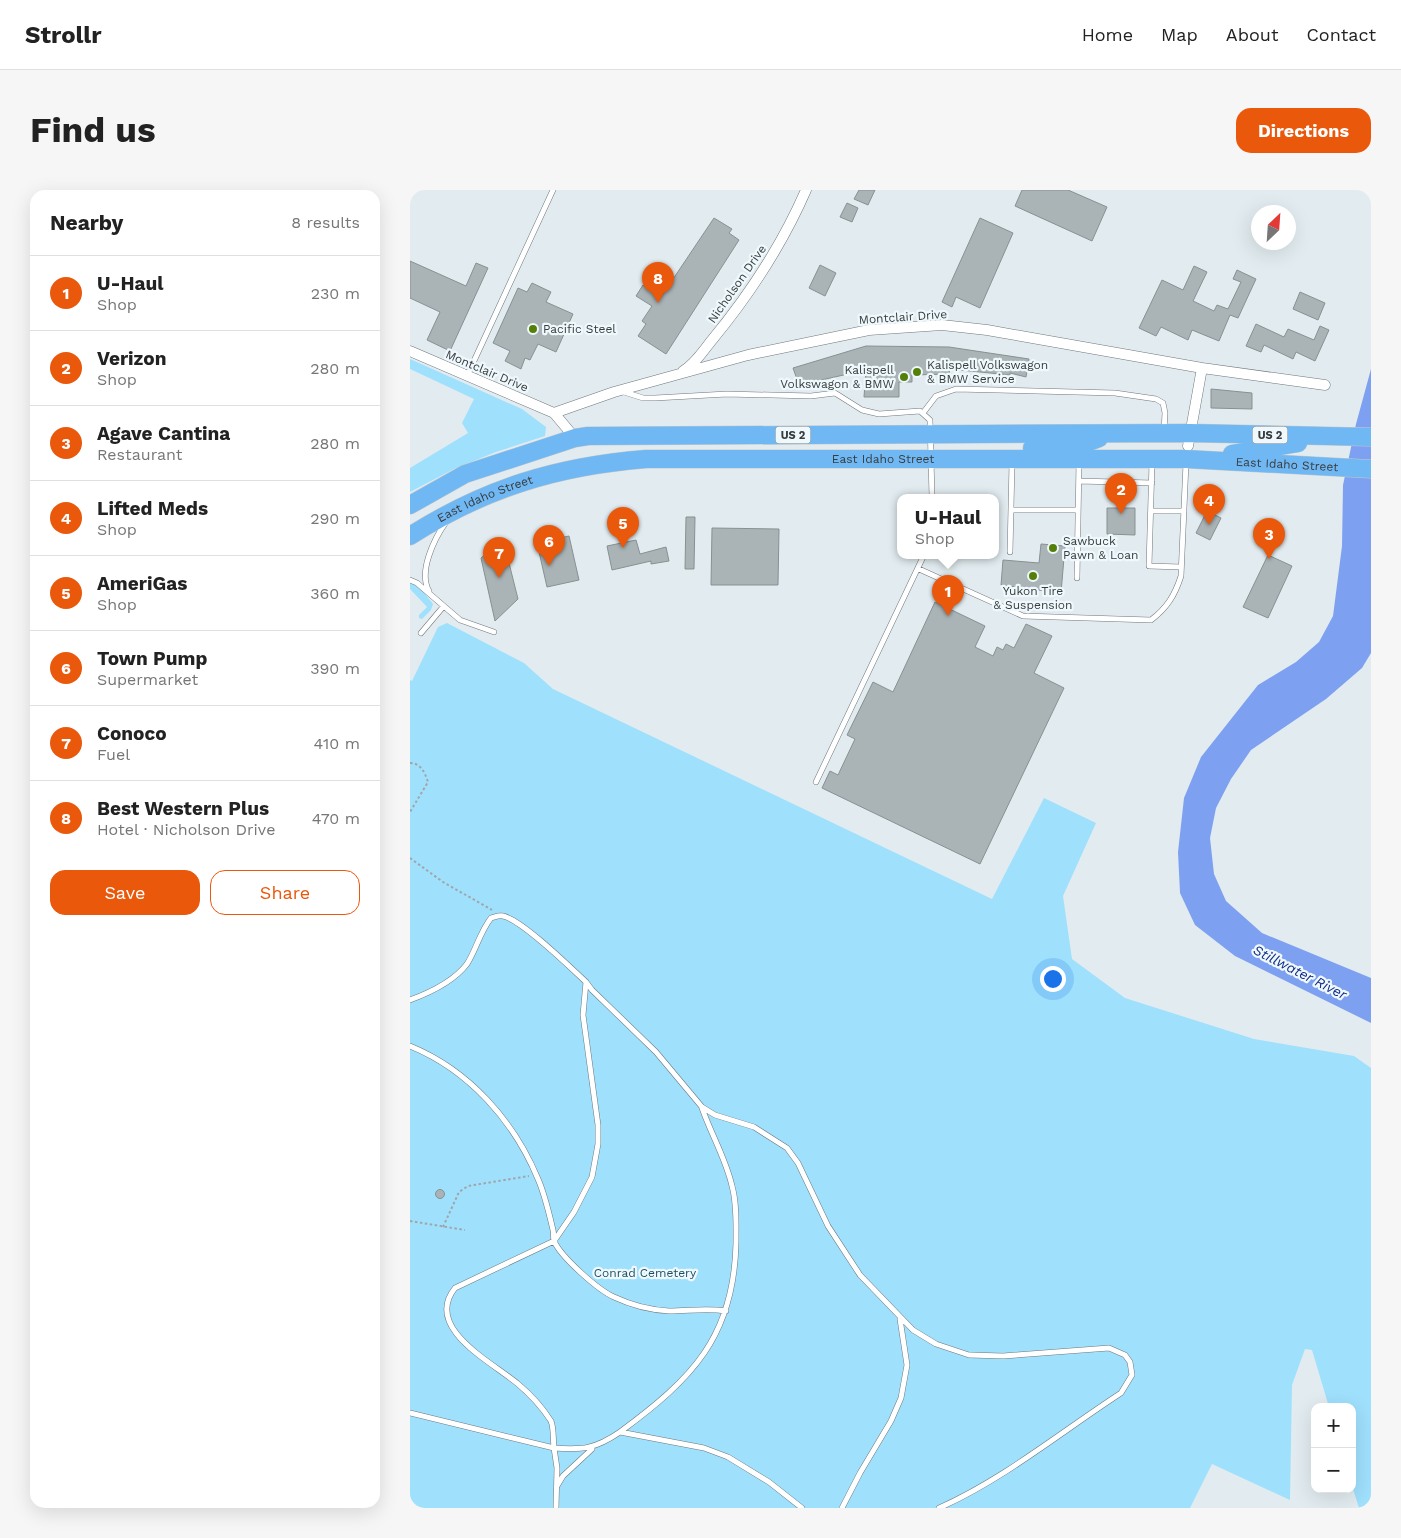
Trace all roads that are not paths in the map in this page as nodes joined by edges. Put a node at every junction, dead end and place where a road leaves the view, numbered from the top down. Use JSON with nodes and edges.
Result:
{"nodes":[{"id":1,"x":553,"y":190,"type":"edge"},
{"id":2,"x":806,"y":190,"type":"edge"},
{"id":3,"x":410,"y":351,"type":"edge"},
{"id":4,"x":1202,"y":368,"type":"junction"},
{"id":5,"x":467,"y":377,"type":"junction"},
{"id":6,"x":671,"y":378,"type":"junction"},
{"id":7,"x":1325,"y":385,"type":"dead end"},
{"id":8,"x":620,"y":390,"type":"junction"},
{"id":9,"x":923,"y":412,"type":"junction"},
{"id":10,"x":554,"y":413,"type":"junction"},
{"id":11,"x":1164,"y":433,"type":"junction"},
{"id":12,"x":932,"y":434,"type":"junction"},
{"id":13,"x":1111,"y":434,"type":"junction"},
{"id":14,"x":1321,"y":436,"type":"junction"},
{"id":15,"x":1371,"y":437,"type":"edge"},
{"id":16,"x":575,"y":438,"type":"junction"},
{"id":17,"x":1188,"y":446,"type":"junction"},
{"id":18,"x":1079,"y":459,"type":"junction"},
{"id":19,"x":1152,"y":459,"type":"junction"},
{"id":20,"x":933,"y":460,"type":"junction"},
{"id":21,"x":1012,"y":460,"type":"junction"},
{"id":22,"x":1371,"y":469,"type":"edge"},
{"id":23,"x":1079,"y":481,"type":"junction"},
{"id":24,"x":1152,"y":483,"type":"junction"},
{"id":25,"x":932,"y":494,"type":"edge"},
{"id":26,"x":410,"y":504,"type":"edge"},
{"id":27,"x":458,"y":508,"type":"junction"},
{"id":28,"x":1011,"y":510,"type":"junction"},
{"id":29,"x":1078,"y":510,"type":"junction"},
{"id":30,"x":1150,"y":511,"type":"junction"},
{"id":31,"x":1184,"y":511,"type":"junction"},
{"id":32,"x":410,"y":536,"type":"edge"},
{"id":33,"x":1010,"y":552,"type":"dead end"},
{"id":34,"x":923,"y":559,"type":"edge"},
{"id":35,"x":1181,"y":566,"type":"junction"},
{"id":36,"x":919,"y":569,"type":"junction"},
{"id":37,"x":1077,"y":578,"type":"dead end"},
{"id":38,"x":410,"y":580,"type":"edge"},
{"id":39,"x":431,"y":594,"type":"junction"},
{"id":40,"x":444,"y":607,"type":"junction"},
{"id":41,"x":494,"y":632,"type":"dead end"},
{"id":42,"x":421,"y":633,"type":"dead end"},
{"id":43,"x":816,"y":782,"type":"dead end"},
{"id":44,"x":586,"y":982,"type":"junction"},
{"id":45,"x":410,"y":1000,"type":"edge"},
{"id":46,"x":410,"y":1046,"type":"edge"},
{"id":47,"x":702,"y":1107,"type":"junction"},
{"id":48,"x":554,"y":1241,"type":"junction"},
{"id":49,"x":726,"y":1311,"type":"junction"},
{"id":50,"x":900,"y":1319,"type":"junction"},
{"id":51,"x":410,"y":1412,"type":"edge"},
{"id":52,"x":620,"y":1432,"type":"junction"},
{"id":53,"x":594,"y":1446,"type":"junction"},
{"id":54,"x":554,"y":1448,"type":"junction"},
{"id":55,"x":556,"y":1489,"type":"junction"},
{"id":56,"x":556,"y":1508,"type":"edge"},
{"id":57,"x":802,"y":1508,"type":"edge"},
{"id":58,"x":842,"y":1508,"type":"edge"},
{"id":59,"x":939,"y":1508,"type":"edge"}],
"edges":[{"from":1,"to":5,"type":"lane"},
{"from":2,"to":6,"type":"street","name":"Nicholson Drive"},
{"from":3,"to":5,"type":"street","name":"Montclair Drive"},
{"from":4,"to":6,"type":"street","name":"Montclair Drive"},
{"from":4,"to":7,"type":"street","name":"Montclair Drive"},
{"from":4,"to":17,"type":"street"},
{"from":5,"to":10,"type":"street","name":"Montclair Drive"},
{"from":6,"to":8,"type":"street","name":"Montclair Drive"},
{"from":8,"to":9,"type":"lane"},
{"from":8,"to":10,"type":"street","name":"Montclair Drive"},
{"from":9,"to":11,"type":"lane"},
{"from":9,"to":12,"type":"lane"},
{"from":10,"to":16,"type":"street","name":"Montclair Drive"},
{"from":11,"to":13,"type":"highway","name":"East Idaho Street","number":"US 2"},
{"from":11,"to":17,"type":"highway","name":"East Idaho Street","number":"US 2"},
{"from":12,"to":13,"type":"highway","name":"East Idaho Street","number":"US 2"},
{"from":12,"to":16,"type":"highway","name":"East Idaho Street","number":"US 2"},
{"from":12,"to":20,"type":"lane"},
{"from":13,"to":20,"type":"highway"},
{"from":14,"to":15,"type":"highway","name":"East Idaho Street","number":"US 2"},
{"from":14,"to":17,"type":"highway","name":"East Idaho Street","number":"US 2"},
{"from":14,"to":17,"type":"highway"},
{"from":16,"to":26,"type":"highway","name":"East Idaho Street","number":"US 2"},
{"from":17,"to":19,"type":"highway","name":"East Idaho Street","number":"US 2"},
{"from":17,"to":22,"type":"highway","name":"East Idaho Street","number":"US 2"},
{"from":17,"to":31,"type":"lane"},
{"from":18,"to":19,"type":"highway","name":"East Idaho Street","number":"US 2"},
{"from":18,"to":21,"type":"highway","name":"East Idaho Street","number":"US 2"},
{"from":18,"to":23,"type":"lane"},
{"from":19,"to":24,"type":"lane"},
{"from":20,"to":21,"type":"highway","name":"East Idaho Street","number":"US 2"},
{"from":20,"to":25,"type":"lane"},
{"from":20,"to":27,"type":"highway","name":"East Idaho Street","number":"US 2"},
{"from":21,"to":28,"type":"lane"},
{"from":23,"to":24,"type":"lane"},
{"from":23,"to":29,"type":"lane"},
{"from":24,"to":30,"type":"lane"},
{"from":27,"to":32,"type":"highway","name":"East Idaho Street","number":"US 2"},
{"from":27,"to":39,"type":"lane"},
{"from":28,"to":29,"type":"lane"},
{"from":28,"to":33,"type":"lane"},
{"from":29,"to":37,"type":"lane"},
{"from":30,"to":31,"type":"lane"},
{"from":30,"to":35,"type":"lane"},
{"from":31,"to":35,"type":"lane"},
{"from":34,"to":36,"type":"lane"},
{"from":35,"to":36,"type":"lane"},
{"from":36,"to":43,"type":"lane"},
{"from":38,"to":39,"type":"lane"},
{"from":39,"to":40,"type":"lane"},
{"from":40,"to":41,"type":"lane"},
{"from":40,"to":42,"type":"lane"},
{"from":44,"to":45,"type":"lane"},
{"from":44,"to":47,"type":"lane"},
{"from":44,"to":48,"type":"lane"},
{"from":46,"to":48,"type":"lane"},
{"from":47,"to":49,"type":"lane"},
{"from":47,"to":50,"type":"lane"},
{"from":48,"to":49,"type":"lane"},
{"from":48,"to":54,"type":"lane"},
{"from":49,"to":52,"type":"lane"},
{"from":50,"to":58,"type":"lane"},
{"from":50,"to":59,"type":"lane"},
{"from":51,"to":54,"type":"lane"},
{"from":52,"to":53,"type":"lane"},
{"from":52,"to":57,"type":"lane"},
{"from":53,"to":54,"type":"lane"},
{"from":53,"to":55,"type":"lane"},
{"from":54,"to":55,"type":"lane"},
{"from":55,"to":56,"type":"lane"}]}
